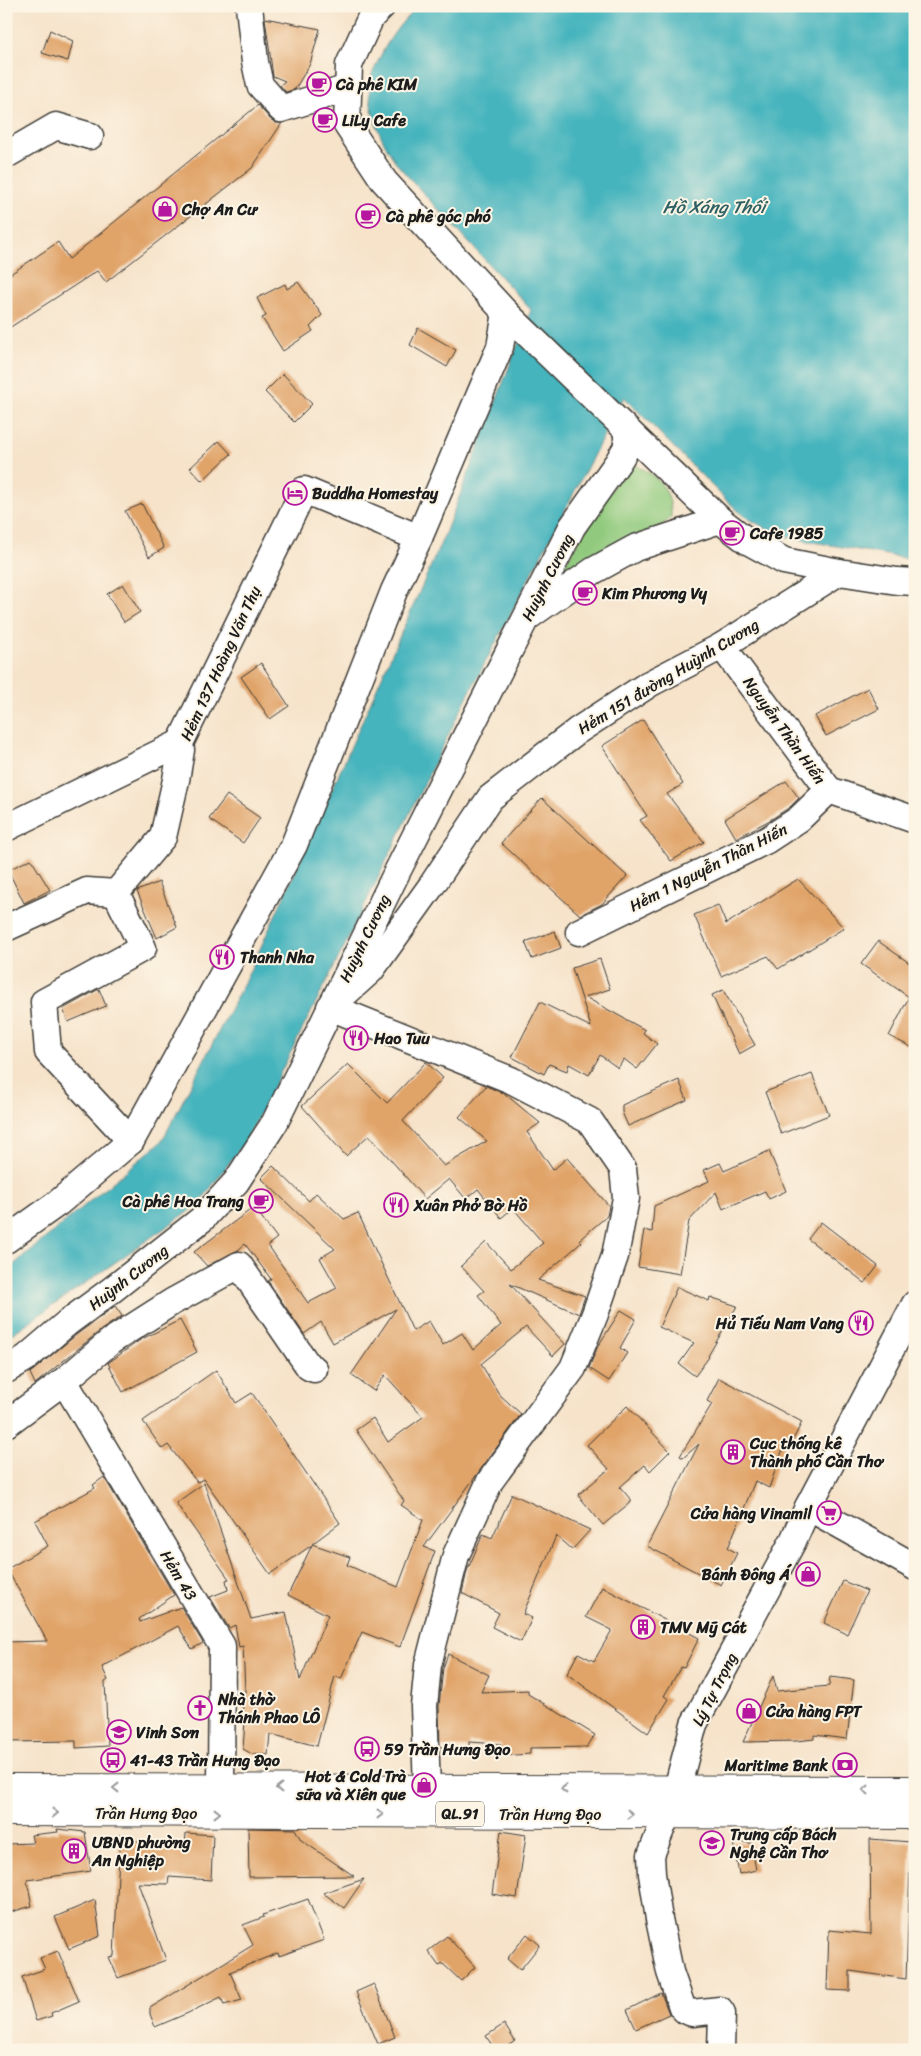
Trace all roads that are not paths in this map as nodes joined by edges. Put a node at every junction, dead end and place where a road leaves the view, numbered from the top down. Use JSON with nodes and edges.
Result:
{"nodes":[{"id":1,"x":249,"y":6,"type":"edge"},
{"id":2,"x":382,"y":6,"type":"edge"},
{"id":3,"x":348,"y":88,"type":"junction"},
{"id":4,"x":90,"y":136,"type":"dead end"},
{"id":5,"x":6,"y":155,"type":"edge"},
{"id":6,"x":512,"y":319,"type":"junction"},
{"id":7,"x":623,"y":427,"type":"junction"},
{"id":8,"x":720,"y":520,"type":"junction"},
{"id":9,"x":419,"y":538,"type":"junction"},
{"id":10,"x":840,"y":572,"type":"junction"},
{"id":11,"x":915,"y":582,"type":"edge"},
{"id":12,"x":527,"y":618,"type":"junction"},
{"id":13,"x":722,"y":646,"type":"junction"},
{"id":14,"x":180,"y":743,"type":"junction"},
{"id":15,"x":829,"y":790,"type":"junction"},
{"id":16,"x":915,"y":820,"type":"edge"},
{"id":17,"x":6,"y":828,"type":"edge"},
{"id":18,"x":116,"y":894,"type":"junction"},
{"id":19,"x":6,"y":928,"type":"edge"},
{"id":20,"x":579,"y":932,"type":"dead end"},
{"id":21,"x":330,"y":1007,"type":"junction"},
{"id":22,"x":131,"y":1141,"type":"junction"},
{"id":23,"x":6,"y":1240,"type":"edge"},
{"id":24,"x":915,"y":1304,"type":"edge"},
{"id":25,"x":314,"y":1369,"type":"dead end"},
{"id":26,"x":6,"y":1370,"type":"edge"},
{"id":27,"x":64,"y":1381,"type":"junction"},
{"id":28,"x":6,"y":1424,"type":"edge"},
{"id":29,"x":808,"y":1507,"type":"junction"},
{"id":30,"x":915,"y":1567,"type":"edge"},
{"id":31,"x":6,"y":1788,"type":"edge"},
{"id":32,"x":221,"y":1788,"type":"junction"},
{"id":33,"x":427,"y":1789,"type":"junction"},
{"id":34,"x":677,"y":1789,"type":"junction"},
{"id":35,"x":915,"y":1790,"type":"edge"},
{"id":36,"x":6,"y":1812,"type":"edge"},
{"id":37,"x":668,"y":1814,"type":"junction"},
{"id":38,"x":915,"y":1815,"type":"edge"},
{"id":39,"x":721,"y":2050,"type":"edge"}],
"edges":[{"from":1,"to":3,"type":"street"},
{"from":2,"to":3,"type":"street"},
{"from":3,"to":6,"type":"street"},
{"from":4,"to":5,"type":"street"},
{"from":6,"to":7,"type":"street"},
{"from":6,"to":9,"type":"street"},
{"from":7,"to":8,"type":"street"},
{"from":7,"to":12,"type":"street","name":"Huỳnh Cương"},
{"from":8,"to":10,"type":"street"},
{"from":8,"to":12,"type":"street"},
{"from":9,"to":14,"type":"street","name":"Hẻm 137 Hoàng Văn Thụ"},
{"from":9,"to":22,"type":"street"},
{"from":10,"to":11,"type":"street"},
{"from":10,"to":13,"type":"street","name":"Hẻm 151 đường Huỳnh Cương"},
{"from":12,"to":21,"type":"street","name":"Huỳnh Cương"},
{"from":13,"to":15,"type":"street","name":"Nguyễn Thần Hiến"},
{"from":13,"to":21,"type":"street","name":"Hẻm 151 đường Huỳnh Cương"},
{"from":14,"to":17,"type":"street"},
{"from":14,"to":18,"type":"street","name":"Hẻm 137 Hoàng Văn Thụ"},
{"from":15,"to":16,"type":"street","name":"Nguyễn Thần Hiến"},
{"from":15,"to":20,"type":"street","name":"Hẻm 1 Nguyễn Thần Hiến"},
{"from":18,"to":19,"type":"street"},
{"from":18,"to":22,"type":"street"},
{"from":21,"to":26,"type":"street","name":"Huỳnh Cương"},
{"from":21,"to":33,"type":"street"},
{"from":22,"to":23,"type":"street"},
{"from":24,"to":29,"type":"street","name":"Lý Tự Trọng"},
{"from":25,"to":27,"type":"street"},
{"from":27,"to":28,"type":"street"},
{"from":27,"to":32,"type":"street","name":"Hẻm 43"},
{"from":29,"to":30,"type":"street"},
{"from":29,"to":34,"type":"street","name":"Lý Tự Trọng"},
{"from":32,"to":31,"type":"highway","name":"Trần Hưng Đạo","number":"QL.91","one_way":true},
{"from":33,"to":32,"type":"highway","name":"Trần Hưng Đạo","number":"QL.91","one_way":true},
{"from":34,"to":33,"type":"highway","name":"Trần Hưng Đạo","number":"QL.91","one_way":true},
{"from":35,"to":34,"type":"highway","name":"Trần Hưng Đạo","number":"QL.91","one_way":true},
{"from":34,"to":37,"type":"street","name":"Lý Tự Trọng"},
{"from":36,"to":37,"type":"highway","name":"Trần Hưng Đạo","number":"QL.91","one_way":true},
{"from":37,"to":38,"type":"highway","name":"Trần Hưng Đạo","number":"QL.91"},
{"from":37,"to":39,"type":"street","name":"Lý Tự Trọng"}]}
